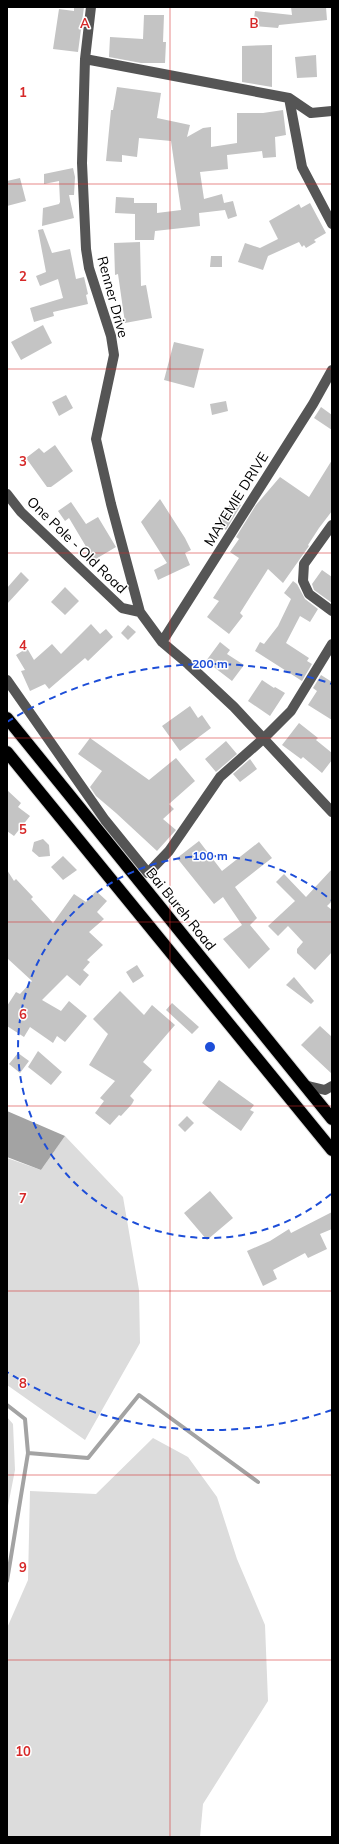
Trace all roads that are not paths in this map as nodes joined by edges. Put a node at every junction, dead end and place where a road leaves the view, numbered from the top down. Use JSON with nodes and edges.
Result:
{"nodes":[{"id":1,"x":91,"y":7,"type":"edge"},
{"id":2,"x":85,"y":59,"type":"junction"},
{"id":3,"x":289,"y":98,"type":"junction"},
{"id":4,"x":332,"y":111,"type":"edge"},
{"id":5,"x":332,"y":224,"type":"edge"},
{"id":6,"x":332,"y":370,"type":"edge"},
{"id":7,"x":7,"y":494,"type":"edge"},
{"id":8,"x":332,"y":525,"type":"edge"},
{"id":9,"x":332,"y":611,"type":"edge"},
{"id":10,"x":140,"y":612,"type":"junction"},
{"id":11,"x":162,"y":642,"type":"junction"},
{"id":12,"x":332,"y":644,"type":"edge"},
{"id":13,"x":7,"y":680,"type":"edge"},
{"id":14,"x":7,"y":718,"type":"edge"},
{"id":15,"x":263,"y":739,"type":"junction"},
{"id":16,"x":7,"y":752,"type":"edge"},
{"id":17,"x":332,"y":812,"type":"edge"},
{"id":18,"x":304,"y":1085,"type":"junction"},
{"id":19,"x":332,"y":1086,"type":"edge"},
{"id":20,"x":332,"y":1119,"type":"edge"},
{"id":21,"x":332,"y":1150,"type":"edge"}],
"edges":[{"from":1,"to":2,"type":"street","name":"Renner Drive"},
{"from":2,"to":3,"type":"street"},
{"from":2,"to":10,"type":"street","name":"Renner Drive"},
{"from":3,"to":4,"type":"street"},
{"from":3,"to":5,"type":"street"},
{"from":6,"to":11,"type":"street","name":"MAYEMIE DRIVE"},
{"from":7,"to":10,"type":"street","name":"One Pole - Old Road"},
{"from":8,"to":9,"type":"street"},
{"from":10,"to":11,"type":"street"},
{"from":11,"to":15,"type":"street"},
{"from":12,"to":15,"type":"street"},
{"from":13,"to":15,"type":"street"},
{"from":14,"to":18,"type":"highway","name":"Bai Bureh Road"},
{"from":15,"to":17,"type":"street"},
{"from":16,"to":21,"type":"highway"},
{"from":18,"to":19,"type":"street"},
{"from":18,"to":20,"type":"highway","name":"Bai Bureh Road"}]}
